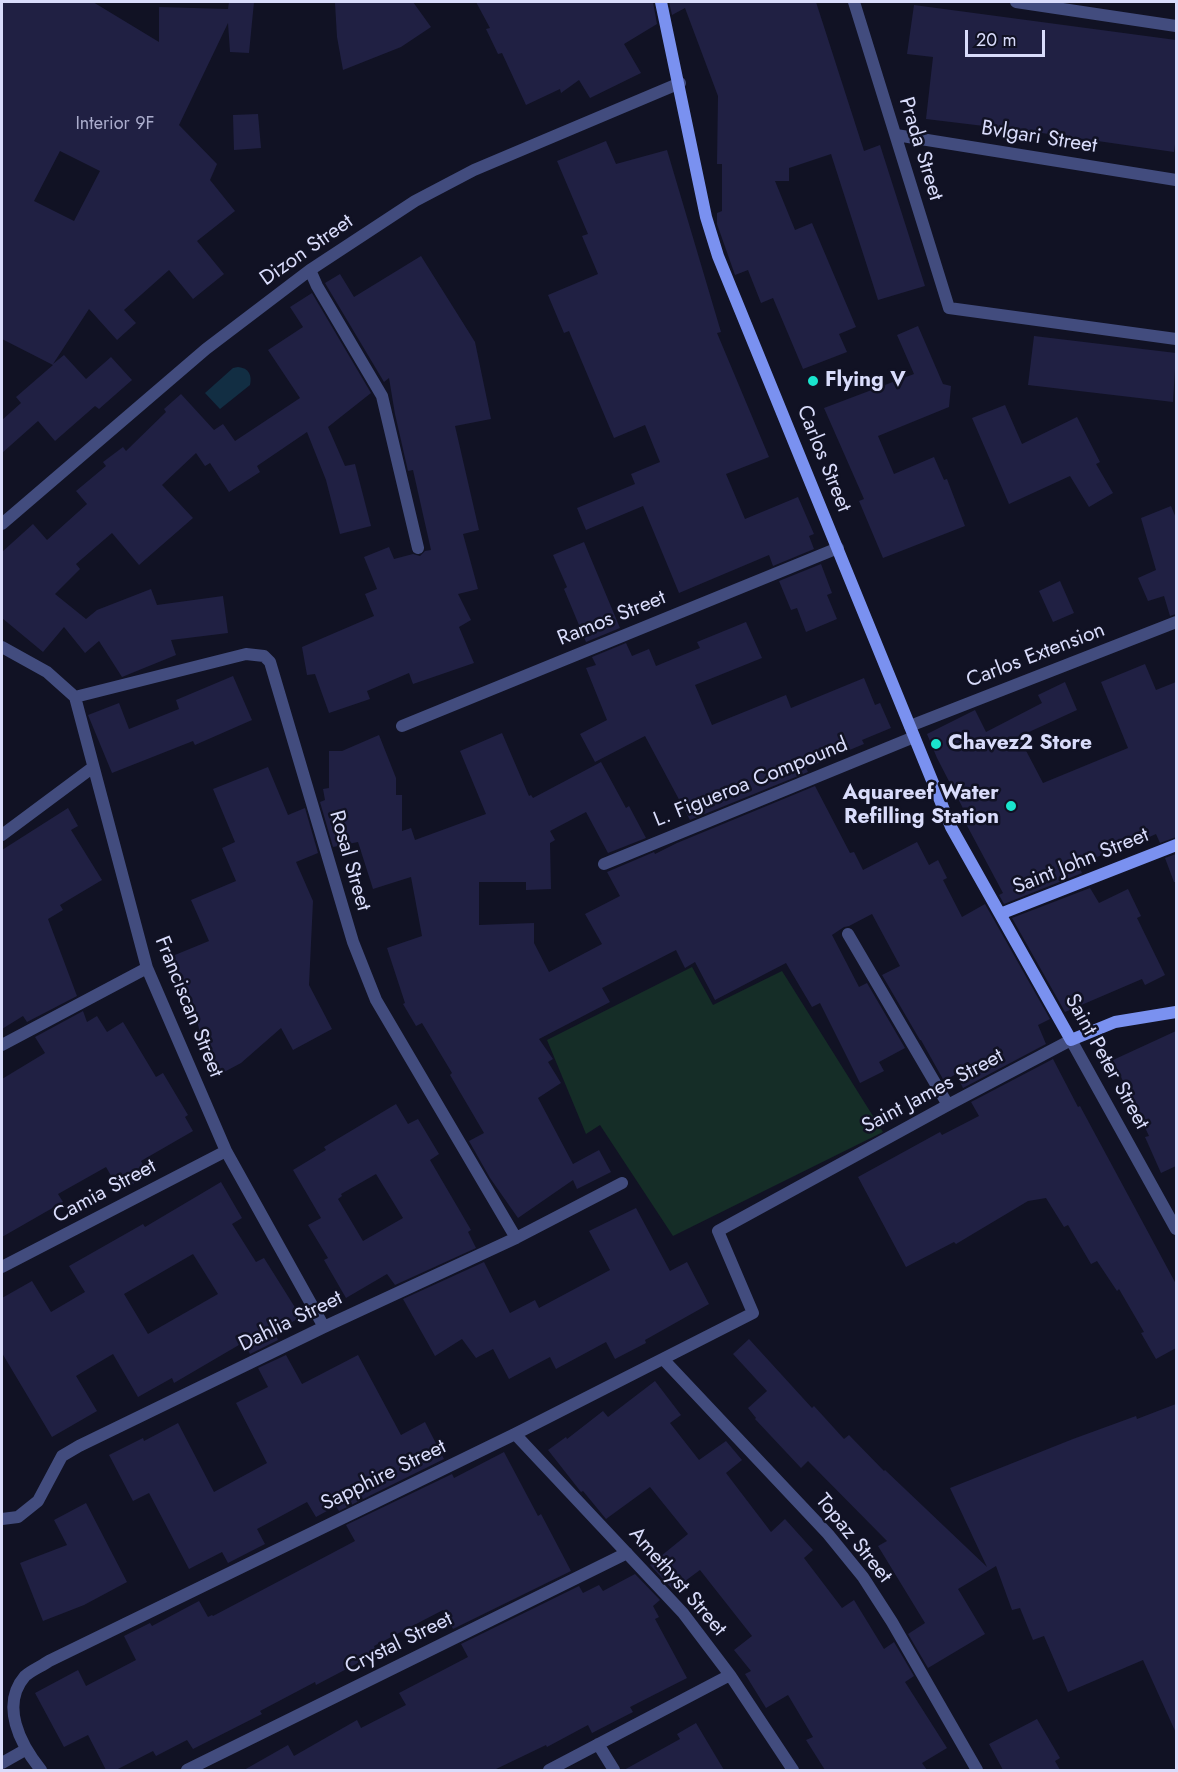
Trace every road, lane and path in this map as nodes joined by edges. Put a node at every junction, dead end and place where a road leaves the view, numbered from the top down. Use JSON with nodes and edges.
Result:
{"nodes":[{"id":1,"x":661,"y":2,"type":"edge"},
{"id":2,"x":854,"y":2,"type":"edge"},
{"id":3,"x":1016,"y":2,"type":"edge"},
{"id":4,"x":1176,"y":26,"type":"edge"},
{"id":5,"x":680,"y":84,"type":"junction"},
{"id":6,"x":896,"y":135,"type":"junction"},
{"id":7,"x":1176,"y":180,"type":"edge"},
{"id":8,"x":310,"y":270,"type":"junction"},
{"id":9,"x":1176,"y":339,"type":"edge"},
{"id":10,"x":2,"y":524,"type":"edge"},
{"id":11,"x":418,"y":548,"type":"dead end"},
{"id":12,"x":838,"y":548,"type":"junction"},
{"id":13,"x":1176,"y":622,"type":"edge"},
{"id":14,"x":2,"y":647,"type":"edge"},
{"id":15,"x":75,"y":698,"type":"junction"},
{"id":16,"x":402,"y":726,"type":"dead end"},
{"id":17,"x":912,"y":732,"type":"junction"},
{"id":18,"x":92,"y":768,"type":"junction"},
{"id":19,"x":2,"y":835,"type":"edge"},
{"id":20,"x":1176,"y":845,"type":"edge"},
{"id":21,"x":604,"y":864,"type":"dead end"},
{"id":22,"x":1000,"y":914,"type":"junction"},
{"id":23,"x":848,"y":934,"type":"dead end"},
{"id":24,"x":147,"y":968,"type":"junction"},
{"id":25,"x":1176,"y":1012,"type":"edge"},
{"id":26,"x":1071,"y":1040,"type":"junction"},
{"id":27,"x":2,"y":1045,"type":"edge"},
{"id":28,"x":948,"y":1105,"type":"junction"},
{"id":29,"x":226,"y":1151,"type":"junction"},
{"id":30,"x":622,"y":1183,"type":"dead end"},
{"id":31,"x":1176,"y":1229,"type":"edge"},
{"id":32,"x":717,"y":1231,"type":"joint"},
{"id":33,"x":516,"y":1238,"type":"junction"},
{"id":34,"x":2,"y":1267,"type":"edge"},
{"id":35,"x":324,"y":1327,"type":"junction"},
{"id":36,"x":663,"y":1359,"type":"junction"},
{"id":37,"x":515,"y":1434,"type":"junction"},
{"id":38,"x":2,"y":1519,"type":"edge"},
{"id":39,"x":627,"y":1553,"type":"junction"},
{"id":40,"x":730,"y":1676,"type":"junction"},
{"id":41,"x":598,"y":1744,"type":"junction"},
{"id":42,"x":25,"y":1750,"type":"junction"},
{"id":43,"x":2,"y":1763,"type":"edge"},
{"id":44,"x":41,"y":1770,"type":"edge"},
{"id":45,"x":188,"y":1770,"type":"edge"},
{"id":46,"x":549,"y":1770,"type":"edge"},
{"id":47,"x":614,"y":1770,"type":"edge"},
{"id":48,"x":792,"y":1770,"type":"edge"},
{"id":49,"x":977,"y":1770,"type":"edge"}],
"edges":[{"from":1,"to":5,"type":"street","name":"Carlos Street"},
{"from":2,"to":6,"type":"street","name":"Prada Street"},
{"from":3,"to":4,"type":"street"},
{"from":5,"to":8,"type":"street","name":"Dizon Street"},
{"from":5,"to":12,"type":"street","name":"Carlos Street"},
{"from":6,"to":7,"type":"street","name":"Bvlgari Street"},
{"from":6,"to":9,"type":"street","name":"Prada Street"},
{"from":8,"to":10,"type":"street","name":"Dizon Street"},
{"from":8,"to":11,"type":"street"},
{"from":12,"to":16,"type":"street","name":"Ramos Street"},
{"from":12,"to":17,"type":"street","name":"Carlos Street"},
{"from":13,"to":17,"type":"street","name":"Carlos Extension"},
{"from":14,"to":15,"type":"street"},
{"from":15,"to":18,"type":"street","name":"Franciscan Street"},
{"from":15,"to":33,"type":"street","name":"Rosal Street"},
{"from":17,"to":21,"type":"street","name":"L. Figueroa Compound"},
{"from":17,"to":22,"type":"street","name":"Carlos Street"},
{"from":18,"to":19,"type":"street"},
{"from":18,"to":24,"type":"street","name":"Franciscan Street"},
{"from":20,"to":22,"type":"street","name":"Saint John Street"},
{"from":22,"to":26,"type":"street","name":"Saint Peter Street"},
{"from":23,"to":28,"type":"street"},
{"from":24,"to":27,"type":"street"},
{"from":24,"to":29,"type":"street","name":"Franciscan Street"},
{"from":25,"to":26,"type":"street","name":"Saint James Street"},
{"from":26,"to":28,"type":"street","name":"Saint James Street"},
{"from":26,"to":31,"type":"street","name":"Saint Peter Street"},
{"from":28,"to":32,"type":"street","name":"Saint James Street"},
{"from":29,"to":34,"type":"street","name":"Camia Street"},
{"from":29,"to":35,"type":"street","name":"Franciscan Street"},
{"from":30,"to":33,"type":"street","name":"Dahlia Street"},
{"from":32,"to":36,"type":"street","name":"Sapphire Street"},
{"from":33,"to":35,"type":"street","name":"Dahlia Street"},
{"from":35,"to":38,"type":"street","name":"Dahlia Street"},
{"from":36,"to":37,"type":"street","name":"Sapphire Street"},
{"from":36,"to":49,"type":"street","name":"Topaz Street"},
{"from":37,"to":39,"type":"street","name":"Amethyst Street"},
{"from":37,"to":42,"type":"street","name":"Sapphire Street"},
{"from":39,"to":40,"type":"street","name":"Amethyst Street"},
{"from":39,"to":45,"type":"street","name":"Crystal Street"},
{"from":40,"to":41,"type":"street"},
{"from":40,"to":48,"type":"street","name":"Amethyst Street"},
{"from":41,"to":46,"type":"street"},
{"from":41,"to":47,"type":"street"},
{"from":42,"to":43,"type":"street"},
{"from":42,"to":44,"type":"street"}]}
